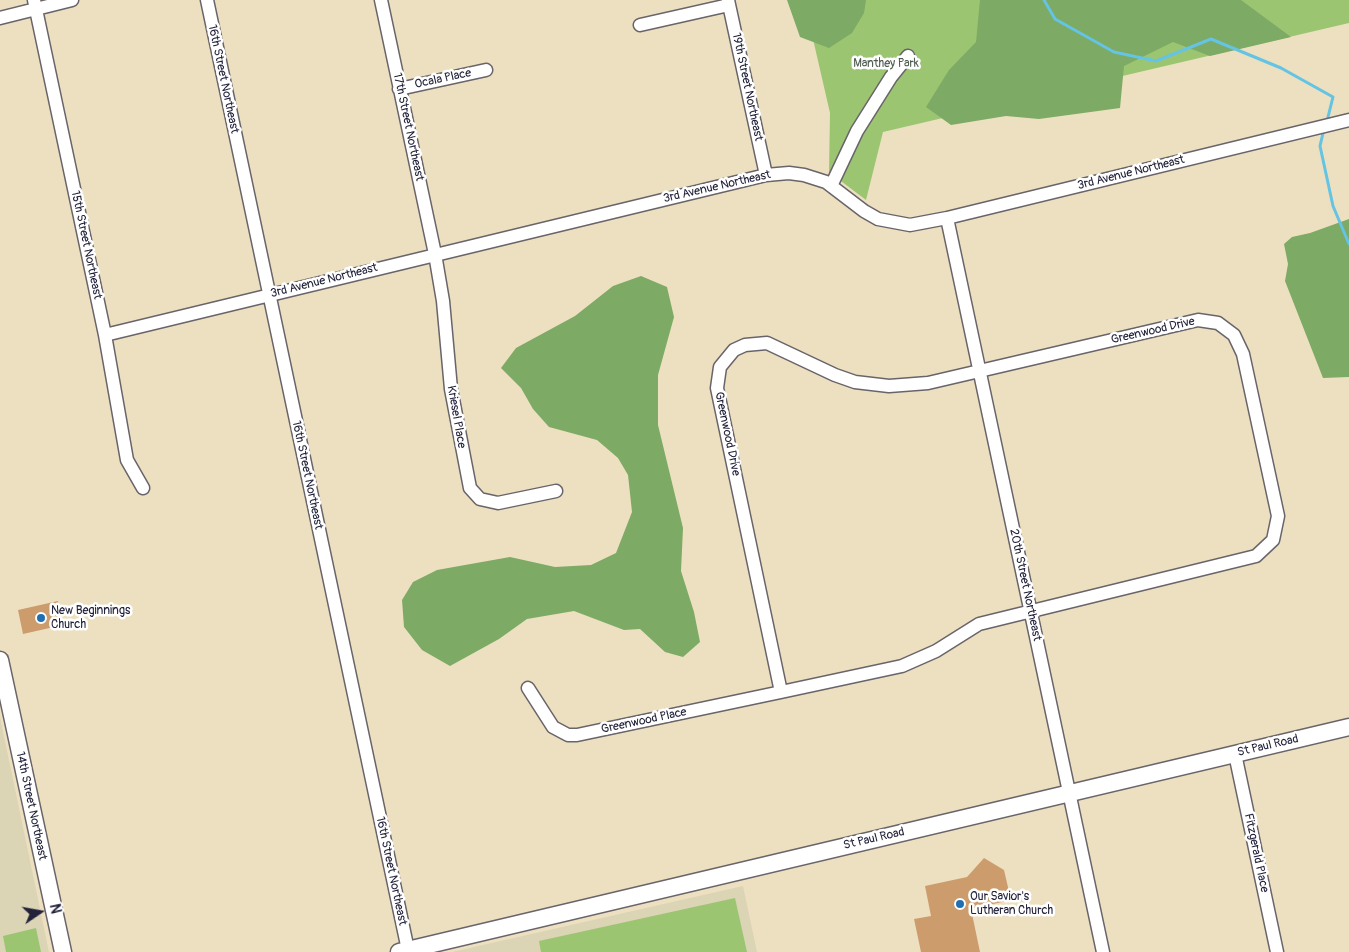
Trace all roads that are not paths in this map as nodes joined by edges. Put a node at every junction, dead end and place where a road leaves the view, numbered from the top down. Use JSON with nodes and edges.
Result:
{"nodes":[{"id":1,"x":72,"y":0,"type":"edge"},
{"id":2,"x":206,"y":0,"type":"edge"},
{"id":3,"x":381,"y":0,"type":"edge"},
{"id":4,"x":729,"y":3,"type":"edge"},
{"id":5,"x":35,"y":5,"type":"edge"},
{"id":6,"x":0,"y":18,"type":"edge"},
{"id":7,"x":640,"y":25,"type":"dead end"},
{"id":8,"x":908,"y":56,"type":"dead end"},
{"id":9,"x":486,"y":70,"type":"dead end"},
{"id":10,"x":399,"y":89,"type":"junction"},
{"id":11,"x":1349,"y":120,"type":"edge"},
{"id":12,"x":766,"y":175,"type":"junction"},
{"id":13,"x":831,"y":186,"type":"junction"},
{"id":14,"x":947,"y":218,"type":"junction"},
{"id":15,"x":435,"y":254,"type":"junction"},
{"id":16,"x":268,"y":295,"type":"junction"},
{"id":17,"x":105,"y":334,"type":"junction"},
{"id":18,"x":980,"y":371,"type":"junction"},
{"id":19,"x":143,"y":488,"type":"dead end"},
{"id":20,"x":556,"y":491,"type":"dead end"},
{"id":21,"x":1031,"y":611,"type":"junction"},
{"id":22,"x":0,"y":660,"type":"edge"},
{"id":23,"x":528,"y":688,"type":"dead end"},
{"id":24,"x":781,"y":692,"type":"junction"},
{"id":25,"x":1349,"y":727,"type":"edge"},
{"id":26,"x":1235,"y":754,"type":"junction"},
{"id":27,"x":1069,"y":793,"type":"junction"},
{"id":28,"x":403,"y":951,"type":"edge"},
{"id":29,"x":63,"y":952,"type":"edge"},
{"id":30,"x":1102,"y":952,"type":"edge"},
{"id":31,"x":1277,"y":952,"type":"edge"}],
"edges":[{"from":1,"to":5,"type":"street"},
{"from":2,"to":16,"type":"street","name":"16th Street Northeast"},
{"from":3,"to":10,"type":"street","name":"17th Street Northeast"},
{"from":4,"to":7,"type":"street"},
{"from":4,"to":12,"type":"street","name":"19th Street Northeast"},
{"from":5,"to":6,"type":"street"},
{"from":5,"to":17,"type":"street","name":"15th Street Northeast"},
{"from":8,"to":13,"type":"street"},
{"from":9,"to":10,"type":"street","name":"Ocala Place"},
{"from":10,"to":15,"type":"street","name":"17th Street Northeast"},
{"from":11,"to":14,"type":"street","name":"3rd Avenue Northeast"},
{"from":12,"to":13,"type":"street","name":"3rd Avenue Northeast"},
{"from":12,"to":15,"type":"street","name":"3rd Avenue Northeast"},
{"from":13,"to":14,"type":"street","name":"3rd Avenue Northeast"},
{"from":14,"to":18,"type":"street","name":"20th Street Northeast"},
{"from":15,"to":16,"type":"street","name":"3rd Avenue Northeast"},
{"from":15,"to":20,"type":"street","name":"Kriesel Place"},
{"from":16,"to":17,"type":"street","name":"3rd Avenue Northeast"},
{"from":16,"to":28,"type":"street","name":"16th Street Northeast"},
{"from":17,"to":19,"type":"street","name":"15th Street Northeast"},
{"from":18,"to":21,"type":"street","name":"20th Street Northeast"},
{"from":18,"to":21,"type":"street","name":"Greenwood Drive"},
{"from":18,"to":24,"type":"street","name":"Greenwood Drive"},
{"from":21,"to":24,"type":"street","name":"Greenwood Drive"},
{"from":21,"to":27,"type":"street","name":"20th Street Northeast"},
{"from":22,"to":29,"type":"street","name":"14th Street Northeast"},
{"from":23,"to":24,"type":"street","name":"Greenwood Place"},
{"from":25,"to":26,"type":"street","name":"St Paul Road"},
{"from":26,"to":27,"type":"street","name":"St Paul Road"},
{"from":26,"to":31,"type":"street","name":"Fitzgerald Place"},
{"from":27,"to":28,"type":"street","name":"St Paul Road"},
{"from":27,"to":30,"type":"street","name":"20th Street Northeast"}]}
